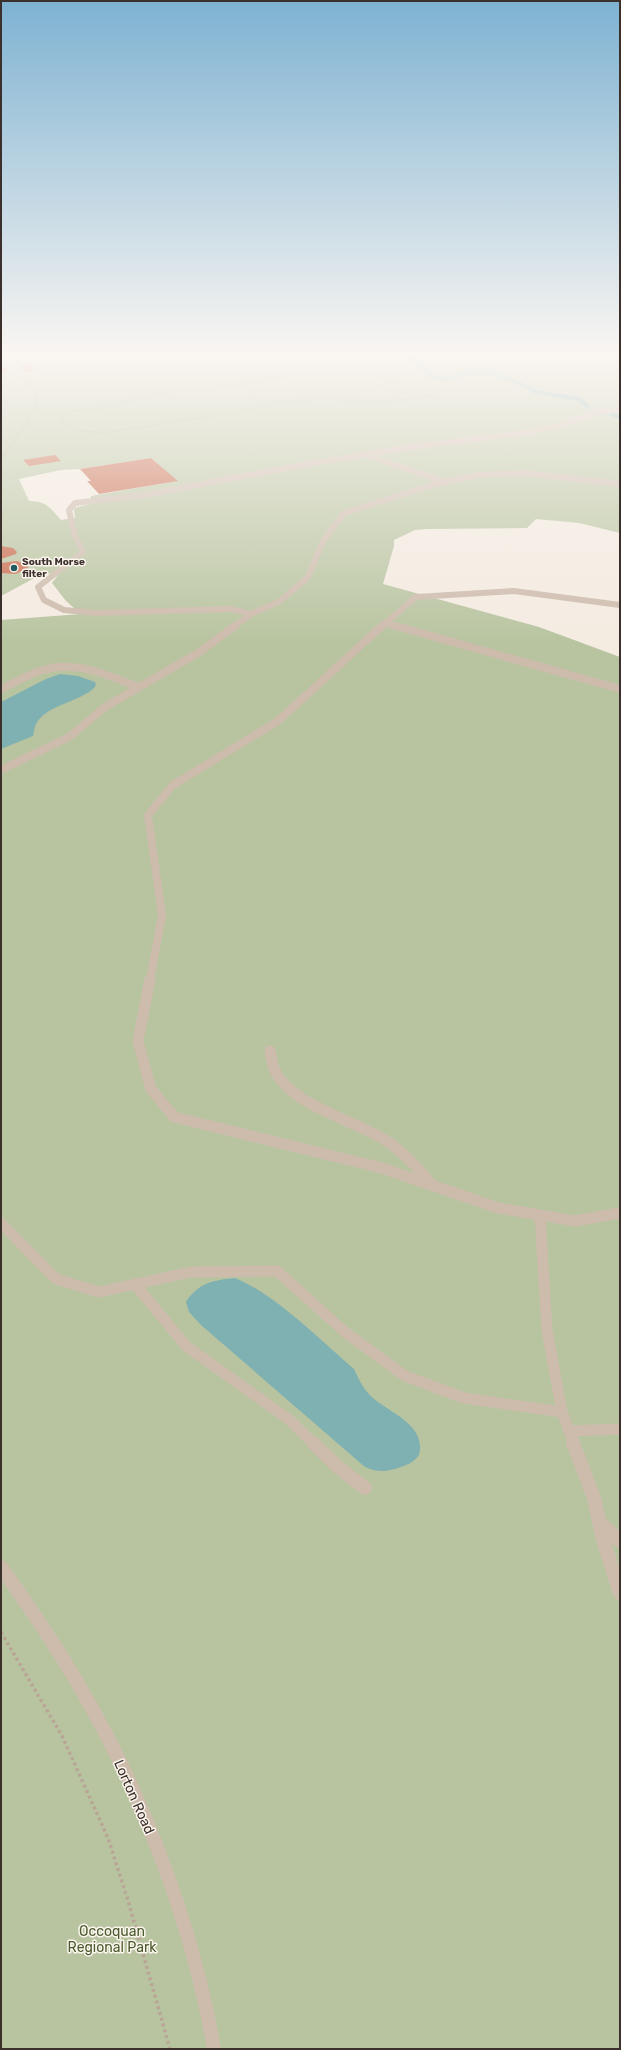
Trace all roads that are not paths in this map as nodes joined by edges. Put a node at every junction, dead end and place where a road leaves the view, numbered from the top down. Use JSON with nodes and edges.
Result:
{"nodes":[{"id":1,"x":376,"y":453,"type":"edge"},
{"id":2,"x":366,"y":454,"type":"junction"},
{"id":3,"x":445,"y":482,"type":"junction"},
{"id":4,"x":620,"y":484,"type":"edge"},
{"id":5,"x":620,"y":605,"type":"edge"},
{"id":6,"x":251,"y":614,"type":"junction"},
{"id":7,"x":385,"y":623,"type":"junction"},
{"id":8,"x":138,"y":687,"type":"junction"},
{"id":9,"x":1,"y":689,"type":"edge"},
{"id":10,"x":620,"y":689,"type":"edge"},
{"id":11,"x":1,"y":770,"type":"edge"},
{"id":12,"x":270,"y":1051,"type":"dead end"},
{"id":13,"x":433,"y":1186,"type":"junction"},
{"id":14,"x":620,"y":1213,"type":"edge"},
{"id":15,"x":540,"y":1215,"type":"junction"},
{"id":16,"x":1,"y":1223,"type":"edge"},
{"id":17,"x":135,"y":1284,"type":"junction"},
{"id":18,"x":562,"y":1412,"type":"junction"},
{"id":19,"x":620,"y":1429,"type":"edge"},
{"id":20,"x":569,"y":1431,"type":"junction"},
{"id":21,"x":365,"y":1488,"type":"dead end"},
{"id":22,"x":599,"y":1522,"type":"junction"},
{"id":23,"x":620,"y":1541,"type":"edge"},
{"id":24,"x":1,"y":1567,"type":"edge"},
{"id":25,"x":620,"y":1593,"type":"edge"},
{"id":26,"x":214,"y":2049,"type":"edge"}],
"edges":[{"from":1,"to":2,"type":"street"},
{"from":2,"to":3,"type":"street"},
{"from":2,"to":6,"type":"street"},
{"from":3,"to":4,"type":"street"},
{"from":3,"to":6,"type":"street"},
{"from":5,"to":7,"type":"street"},
{"from":6,"to":8,"type":"street"},
{"from":7,"to":10,"type":"street"},
{"from":7,"to":13,"type":"street"},
{"from":8,"to":9,"type":"street"},
{"from":8,"to":11,"type":"street"},
{"from":12,"to":13,"type":"street"},
{"from":13,"to":15,"type":"street"},
{"from":14,"to":15,"type":"street"},
{"from":15,"to":18,"type":"street"},
{"from":16,"to":17,"type":"street"},
{"from":17,"to":18,"type":"street"},
{"from":17,"to":21,"type":"street"},
{"from":18,"to":20,"type":"street"},
{"from":19,"to":20,"type":"street"},
{"from":20,"to":22,"type":"street"},
{"from":22,"to":23,"type":"street"},
{"from":22,"to":25,"type":"street"},
{"from":24,"to":26,"type":"street","name":"Lorton Road"}]}
